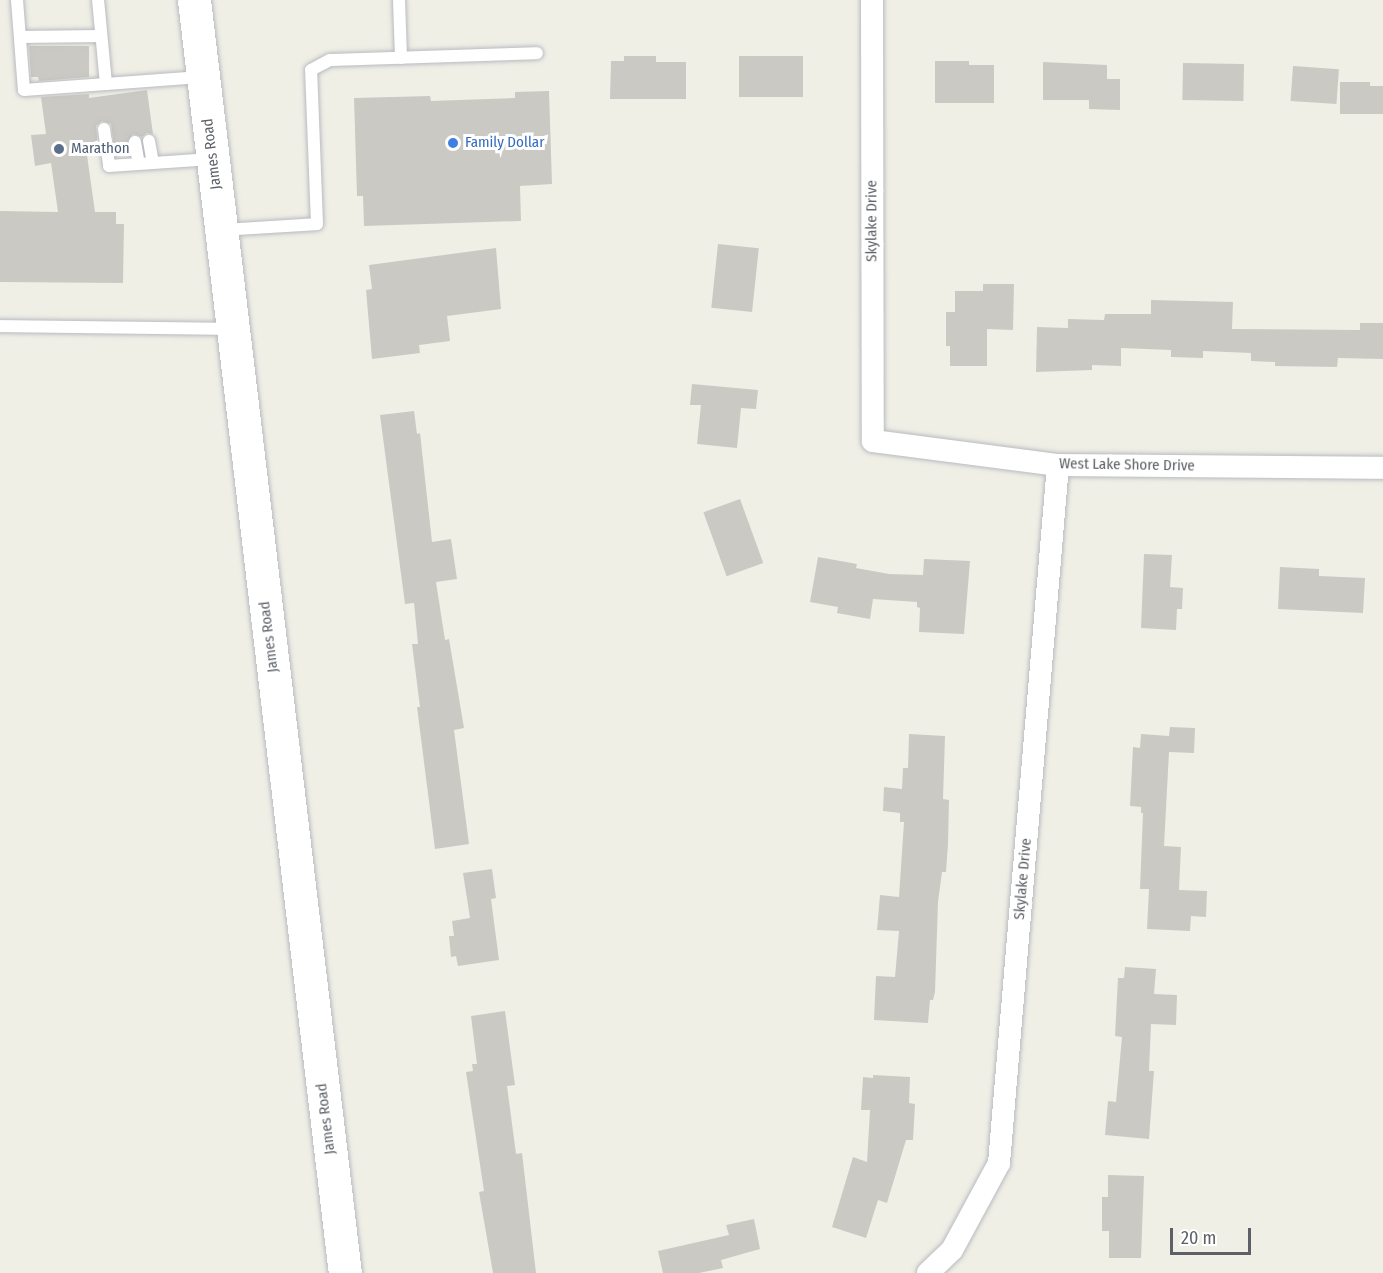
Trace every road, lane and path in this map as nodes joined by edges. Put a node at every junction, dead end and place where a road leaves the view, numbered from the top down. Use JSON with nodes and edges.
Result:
{"nodes":[{"id":1,"x":17,"y":0,"type":"edge"},
{"id":2,"x":98,"y":0,"type":"edge"},
{"id":3,"x":194,"y":0,"type":"edge"},
{"id":4,"x":399,"y":0,"type":"edge"},
{"id":5,"x":872,"y":0,"type":"edge"},
{"id":6,"x":101,"y":36,"type":"junction"},
{"id":7,"x":20,"y":37,"type":"junction"},
{"id":8,"x":537,"y":53,"type":"dead end"},
{"id":9,"x":400,"y":58,"type":"junction"},
{"id":10,"x":203,"y":77,"type":"junction"},
{"id":11,"x":100,"y":89,"type":"junction"},
{"id":12,"x":104,"y":129,"type":"dead end"},
{"id":13,"x":149,"y":141,"type":"dead end"},
{"id":14,"x":135,"y":142,"type":"dead end"},
{"id":15,"x":213,"y":159,"type":"junction"},
{"id":16,"x":153,"y":163,"type":"junction"},
{"id":17,"x":139,"y":164,"type":"junction"},
{"id":18,"x":221,"y":230,"type":"junction"},
{"id":19,"x":0,"y":326,"type":"edge"},
{"id":20,"x":233,"y":329,"type":"junction"},
{"id":21,"x":873,"y":441,"type":"joint"},
{"id":22,"x":1058,"y":465,"type":"junction"},
{"id":23,"x":1383,"y":468,"type":"edge"},
{"id":24,"x":345,"y":1273,"type":"edge"},
{"id":25,"x":928,"y":1273,"type":"edge"}],
"edges":[{"from":1,"to":7,"type":"lane"},
{"from":2,"to":6,"type":"lane"},
{"from":3,"to":10,"type":"main road","name":"James Road"},
{"from":4,"to":9,"type":"lane"},
{"from":5,"to":21,"type":"street","name":"Skylake Drive"},
{"from":6,"to":7,"type":"lane"},
{"from":6,"to":11,"type":"lane"},
{"from":7,"to":11,"type":"lane"},
{"from":8,"to":9,"type":"lane"},
{"from":9,"to":18,"type":"lane"},
{"from":10,"to":11,"type":"lane"},
{"from":10,"to":15,"type":"main road","name":"James Road"},
{"from":12,"to":17,"type":"lane"},
{"from":13,"to":16,"type":"lane"},
{"from":14,"to":17,"type":"lane"},
{"from":15,"to":16,"type":"lane"},
{"from":15,"to":18,"type":"main road","name":"James Road"},
{"from":16,"to":17,"type":"lane"},
{"from":18,"to":20,"type":"main road","name":"James Road"},
{"from":19,"to":20,"type":"lane"},
{"from":20,"to":24,"type":"main road","name":"James Road"},
{"from":21,"to":22,"type":"street","name":"West Lake Shore Drive"},
{"from":22,"to":23,"type":"street","name":"West Lake Shore Drive"},
{"from":22,"to":25,"type":"street","name":"Skylake Drive"}]}
